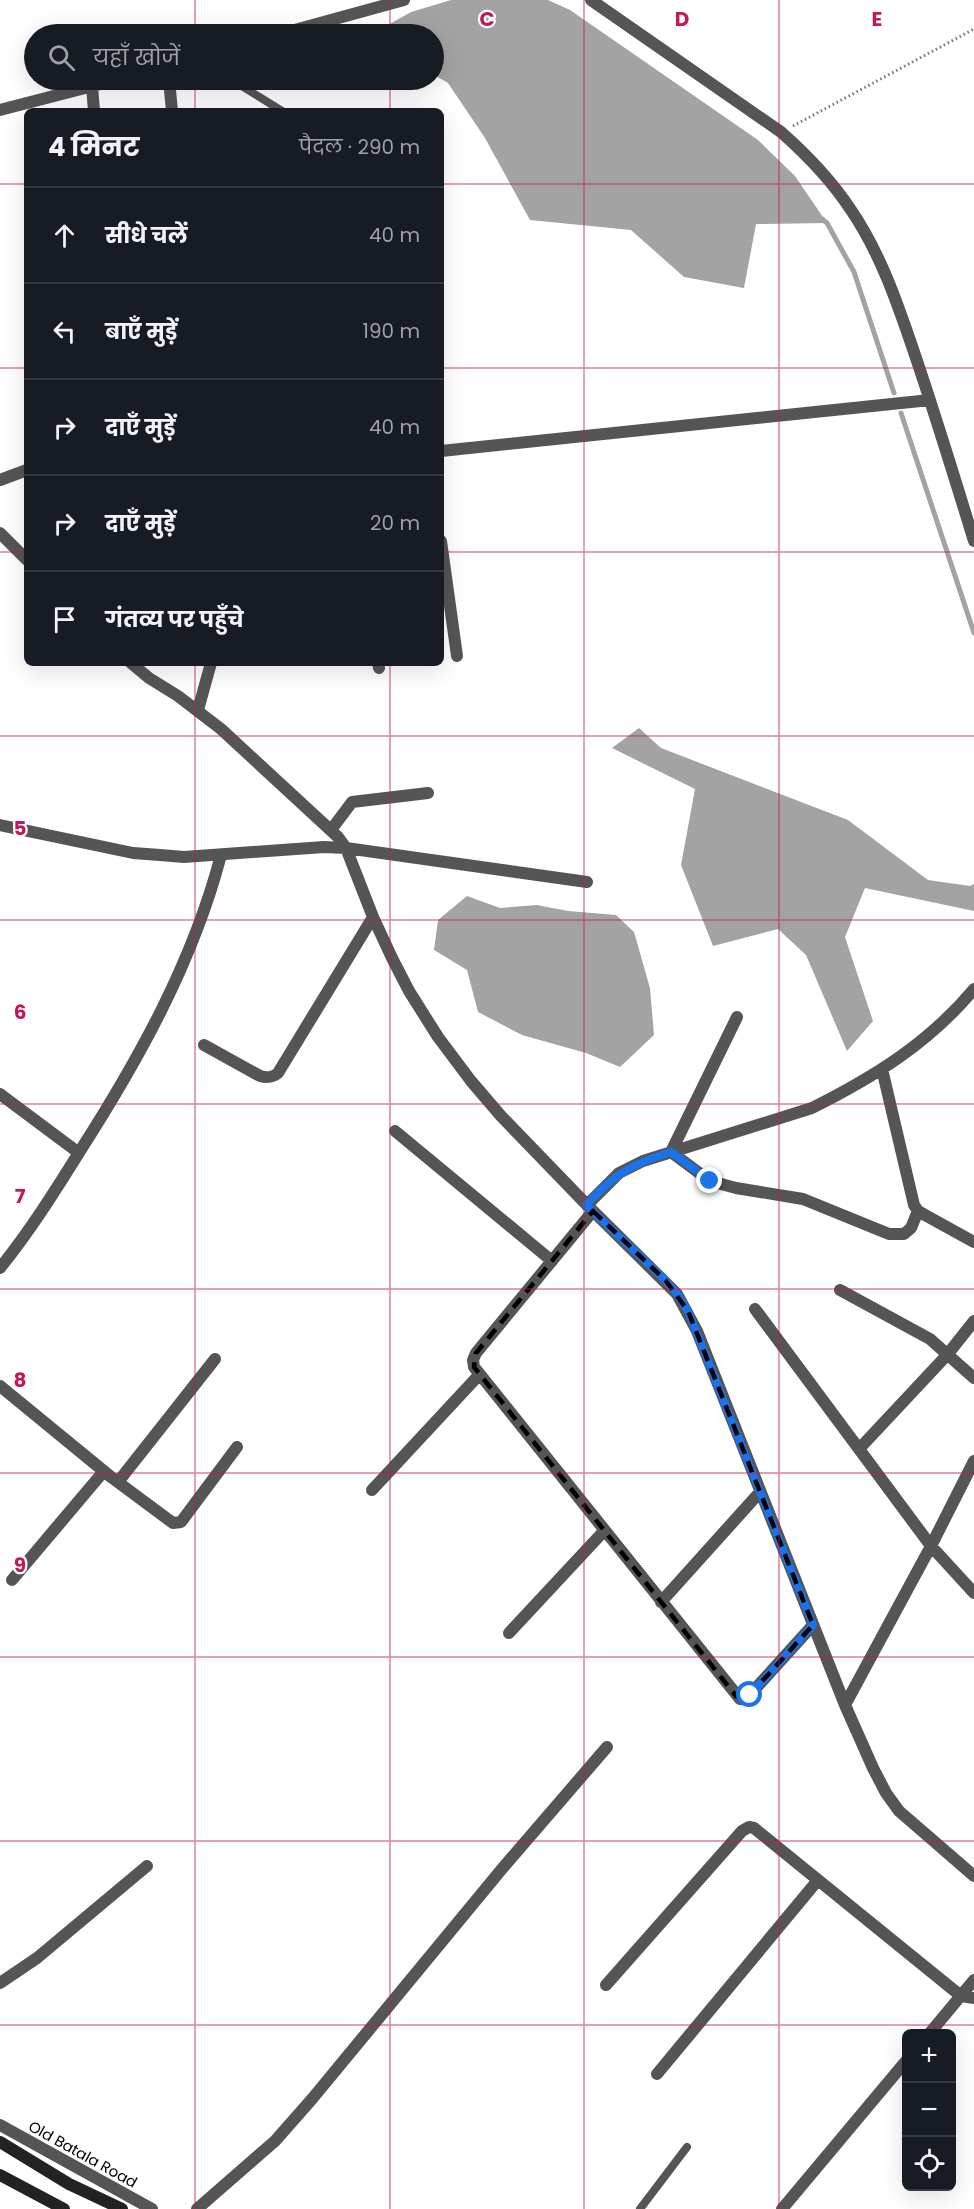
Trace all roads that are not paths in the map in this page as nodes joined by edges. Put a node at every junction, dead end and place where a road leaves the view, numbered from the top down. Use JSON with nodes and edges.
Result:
{"nodes":[{"id":1,"x":404,"y":0,"type":"edge"},
{"id":2,"x":591,"y":0,"type":"edge"},
{"id":3,"x":316,"y":24,"type":"edge"},
{"id":4,"x":77,"y":90,"type":"edge"},
{"id":5,"x":92,"y":90,"type":"edge"},
{"id":6,"x":170,"y":90,"type":"edge"},
{"id":7,"x":248,"y":90,"type":"edge"},
{"id":8,"x":94,"y":108,"type":"edge"},
{"id":9,"x":172,"y":108,"type":"edge"},
{"id":10,"x":277,"y":108,"type":"edge"},
{"id":11,"x":0,"y":110,"type":"edge"},
{"id":12,"x":930,"y":400,"type":"junction"},
{"id":13,"x":444,"y":451,"type":"edge"},
{"id":14,"x":24,"y":471,"type":"edge"},
{"id":15,"x":0,"y":480,"type":"edge"},
{"id":16,"x":0,"y":533,"type":"edge"},
{"id":17,"x":974,"y":541,"type":"edge"},
{"id":18,"x":24,"y":557,"type":"edge"},
{"id":19,"x":444,"y":563,"type":"edge"},
{"id":20,"x":457,"y":656,"type":"dead end"},
{"id":21,"x":134,"y":666,"type":"edge"},
{"id":22,"x":210,"y":666,"type":"edge"},
{"id":23,"x":198,"y":710,"type":"junction"},
{"id":24,"x":428,"y":793,"type":"dead end"},
{"id":25,"x":0,"y":825,"type":"edge"},
{"id":26,"x":331,"y":830,"type":"junction"},
{"id":27,"x":346,"y":848,"type":"junction"},
{"id":28,"x":221,"y":855,"type":"junction"},
{"id":29,"x":587,"y":882,"type":"dead end"},
{"id":30,"x":373,"y":917,"type":"junction"},
{"id":31,"x":974,"y":989,"type":"edge"},
{"id":32,"x":737,"y":1017,"type":"dead end"},
{"id":33,"x":204,"y":1045,"type":"dead end"},
{"id":34,"x":882,"y":1069,"type":"junction"},
{"id":35,"x":0,"y":1094,"type":"edge"},
{"id":36,"x":395,"y":1131,"type":"dead end"},
{"id":37,"x":671,"y":1152,"type":"junction"},
{"id":38,"x":79,"y":1153,"type":"junction"},
{"id":39,"x":590,"y":1208,"type":"junction"},
{"id":40,"x":918,"y":1210,"type":"junction"},
{"id":41,"x":974,"y":1242,"type":"edge"},
{"id":42,"x":552,"y":1261,"type":"junction"},
{"id":43,"x":0,"y":1268,"type":"edge"},
{"id":44,"x":840,"y":1290,"type":"dead end"},
{"id":45,"x":755,"y":1309,"type":"dead end"},
{"id":46,"x":974,"y":1321,"type":"edge"},
{"id":47,"x":947,"y":1355,"type":"junction"},
{"id":48,"x":215,"y":1359,"type":"dead end"},
{"id":49,"x":479,"y":1374,"type":"junction"},
{"id":50,"x":974,"y":1378,"type":"edge"},
{"id":51,"x":0,"y":1386,"type":"edge"},
{"id":52,"x":237,"y":1447,"type":"dead end"},
{"id":53,"x":859,"y":1449,"type":"junction"},
{"id":54,"x":974,"y":1461,"type":"edge"},
{"id":55,"x":104,"y":1471,"type":"junction"},
{"id":56,"x":118,"y":1482,"type":"junction"},
{"id":57,"x":372,"y":1490,"type":"dead end"},
{"id":58,"x":760,"y":1492,"type":"junction"},
{"id":59,"x":604,"y":1531,"type":"junction"},
{"id":60,"x":931,"y":1546,"type":"junction"},
{"id":61,"x":12,"y":1580,"type":"dead end"},
{"id":62,"x":974,"y":1593,"type":"edge"},
{"id":63,"x":661,"y":1602,"type":"junction"},
{"id":64,"x":813,"y":1625,"type":"junction"},
{"id":65,"x":508,"y":1633,"type":"dead end"},
{"id":66,"x":845,"y":1704,"type":"junction"},
{"id":67,"x":608,"y":1747,"type":"dead end"},
{"id":68,"x":147,"y":1866,"type":"dead end"},
{"id":69,"x":974,"y":1876,"type":"edge"},
{"id":70,"x":819,"y":1880,"type":"junction"},
{"id":71,"x":974,"y":1980,"type":"edge"},
{"id":72,"x":0,"y":1983,"type":"edge"},
{"id":73,"x":606,"y":1985,"type":"dead end"},
{"id":74,"x":961,"y":1996,"type":"junction"},
{"id":75,"x":974,"y":1998,"type":"edge"},
{"id":76,"x":933,"y":2029,"type":"edge"},
{"id":77,"x":902,"y":2066,"type":"edge"},
{"id":78,"x":657,"y":2074,"type":"dead end"},
{"id":79,"x":0,"y":2125,"type":"edge"},
{"id":80,"x":0,"y":2142,"type":"edge"},
{"id":81,"x":687,"y":2147,"type":"dead end"},
{"id":82,"x":0,"y":2175,"type":"edge"},
{"id":83,"x":64,"y":2209,"type":"edge"},
{"id":84,"x":122,"y":2209,"type":"edge"},
{"id":85,"x":152,"y":2209,"type":"edge"},
{"id":86,"x":197,"y":2209,"type":"edge"},
{"id":87,"x":640,"y":2209,"type":"edge"},
{"id":88,"x":782,"y":2209,"type":"edge"}],
"edges":[{"from":1,"to":3,"type":"street"},
{"from":2,"to":12,"type":"street"},
{"from":4,"to":11,"type":"street"},
{"from":5,"to":8,"type":"street"},
{"from":6,"to":9,"type":"street"},
{"from":7,"to":10,"type":"lane"},
{"from":12,"to":13,"type":"street"},
{"from":12,"to":17,"type":"street"},
{"from":14,"to":15,"type":"street"},
{"from":16,"to":18,"type":"street"},
{"from":19,"to":20,"type":"street"},
{"from":21,"to":23,"type":"street"},
{"from":22,"to":23,"type":"street"},
{"from":23,"to":26,"type":"street"},
{"from":24,"to":26,"type":"street"},
{"from":25,"to":28,"type":"street"},
{"from":26,"to":27,"type":"street"},
{"from":27,"to":28,"type":"street"},
{"from":27,"to":29,"type":"street"},
{"from":27,"to":30,"type":"street"},
{"from":28,"to":38,"type":"street"},
{"from":30,"to":33,"type":"street"},
{"from":30,"to":39,"type":"street"},
{"from":31,"to":34,"type":"street"},
{"from":32,"to":37,"type":"street"},
{"from":34,"to":37,"type":"street"},
{"from":34,"to":40,"type":"street"},
{"from":35,"to":38,"type":"street"},
{"from":36,"to":42,"type":"street"},
{"from":37,"to":39,"type":"street"},
{"from":37,"to":40,"type":"street"},
{"from":38,"to":43,"type":"street"},
{"from":39,"to":42,"type":"street"},
{"from":39,"to":58,"type":"street"},
{"from":40,"to":41,"type":"street"},
{"from":42,"to":49,"type":"street"},
{"from":44,"to":47,"type":"street"},
{"from":45,"to":53,"type":"street"},
{"from":46,"to":47,"type":"street"},
{"from":47,"to":50,"type":"street"},
{"from":47,"to":53,"type":"street"},
{"from":48,"to":56,"type":"street"},
{"from":49,"to":57,"type":"street"},
{"from":49,"to":59,"type":"street"},
{"from":51,"to":55,"type":"street"},
{"from":52,"to":56,"type":"street"},
{"from":53,"to":60,"type":"street"},
{"from":54,"to":60,"type":"street"},
{"from":55,"to":56,"type":"street"},
{"from":55,"to":61,"type":"street"},
{"from":58,"to":63,"type":"street"},
{"from":58,"to":64,"type":"street"},
{"from":59,"to":63,"type":"street"},
{"from":59,"to":65,"type":"street"},
{"from":60,"to":62,"type":"street"},
{"from":60,"to":66,"type":"street"},
{"from":63,"to":64,"type":"street"},
{"from":64,"to":66,"type":"street"},
{"from":66,"to":69,"type":"street"},
{"from":67,"to":86,"type":"street"},
{"from":68,"to":72,"type":"street"},
{"from":70,"to":73,"type":"street"},
{"from":70,"to":74,"type":"street"},
{"from":70,"to":78,"type":"street"},
{"from":71,"to":74,"type":"street"},
{"from":74,"to":75,"type":"street"},
{"from":74,"to":76,"type":"street"},
{"from":77,"to":88,"type":"street"},
{"from":79,"to":85,"type":"street","name":"Old Batala Road"},
{"from":80,"to":84,"type":"main road"},
{"from":81,"to":87,"type":"lane"},
{"from":82,"to":83,"type":"main road"}]}
